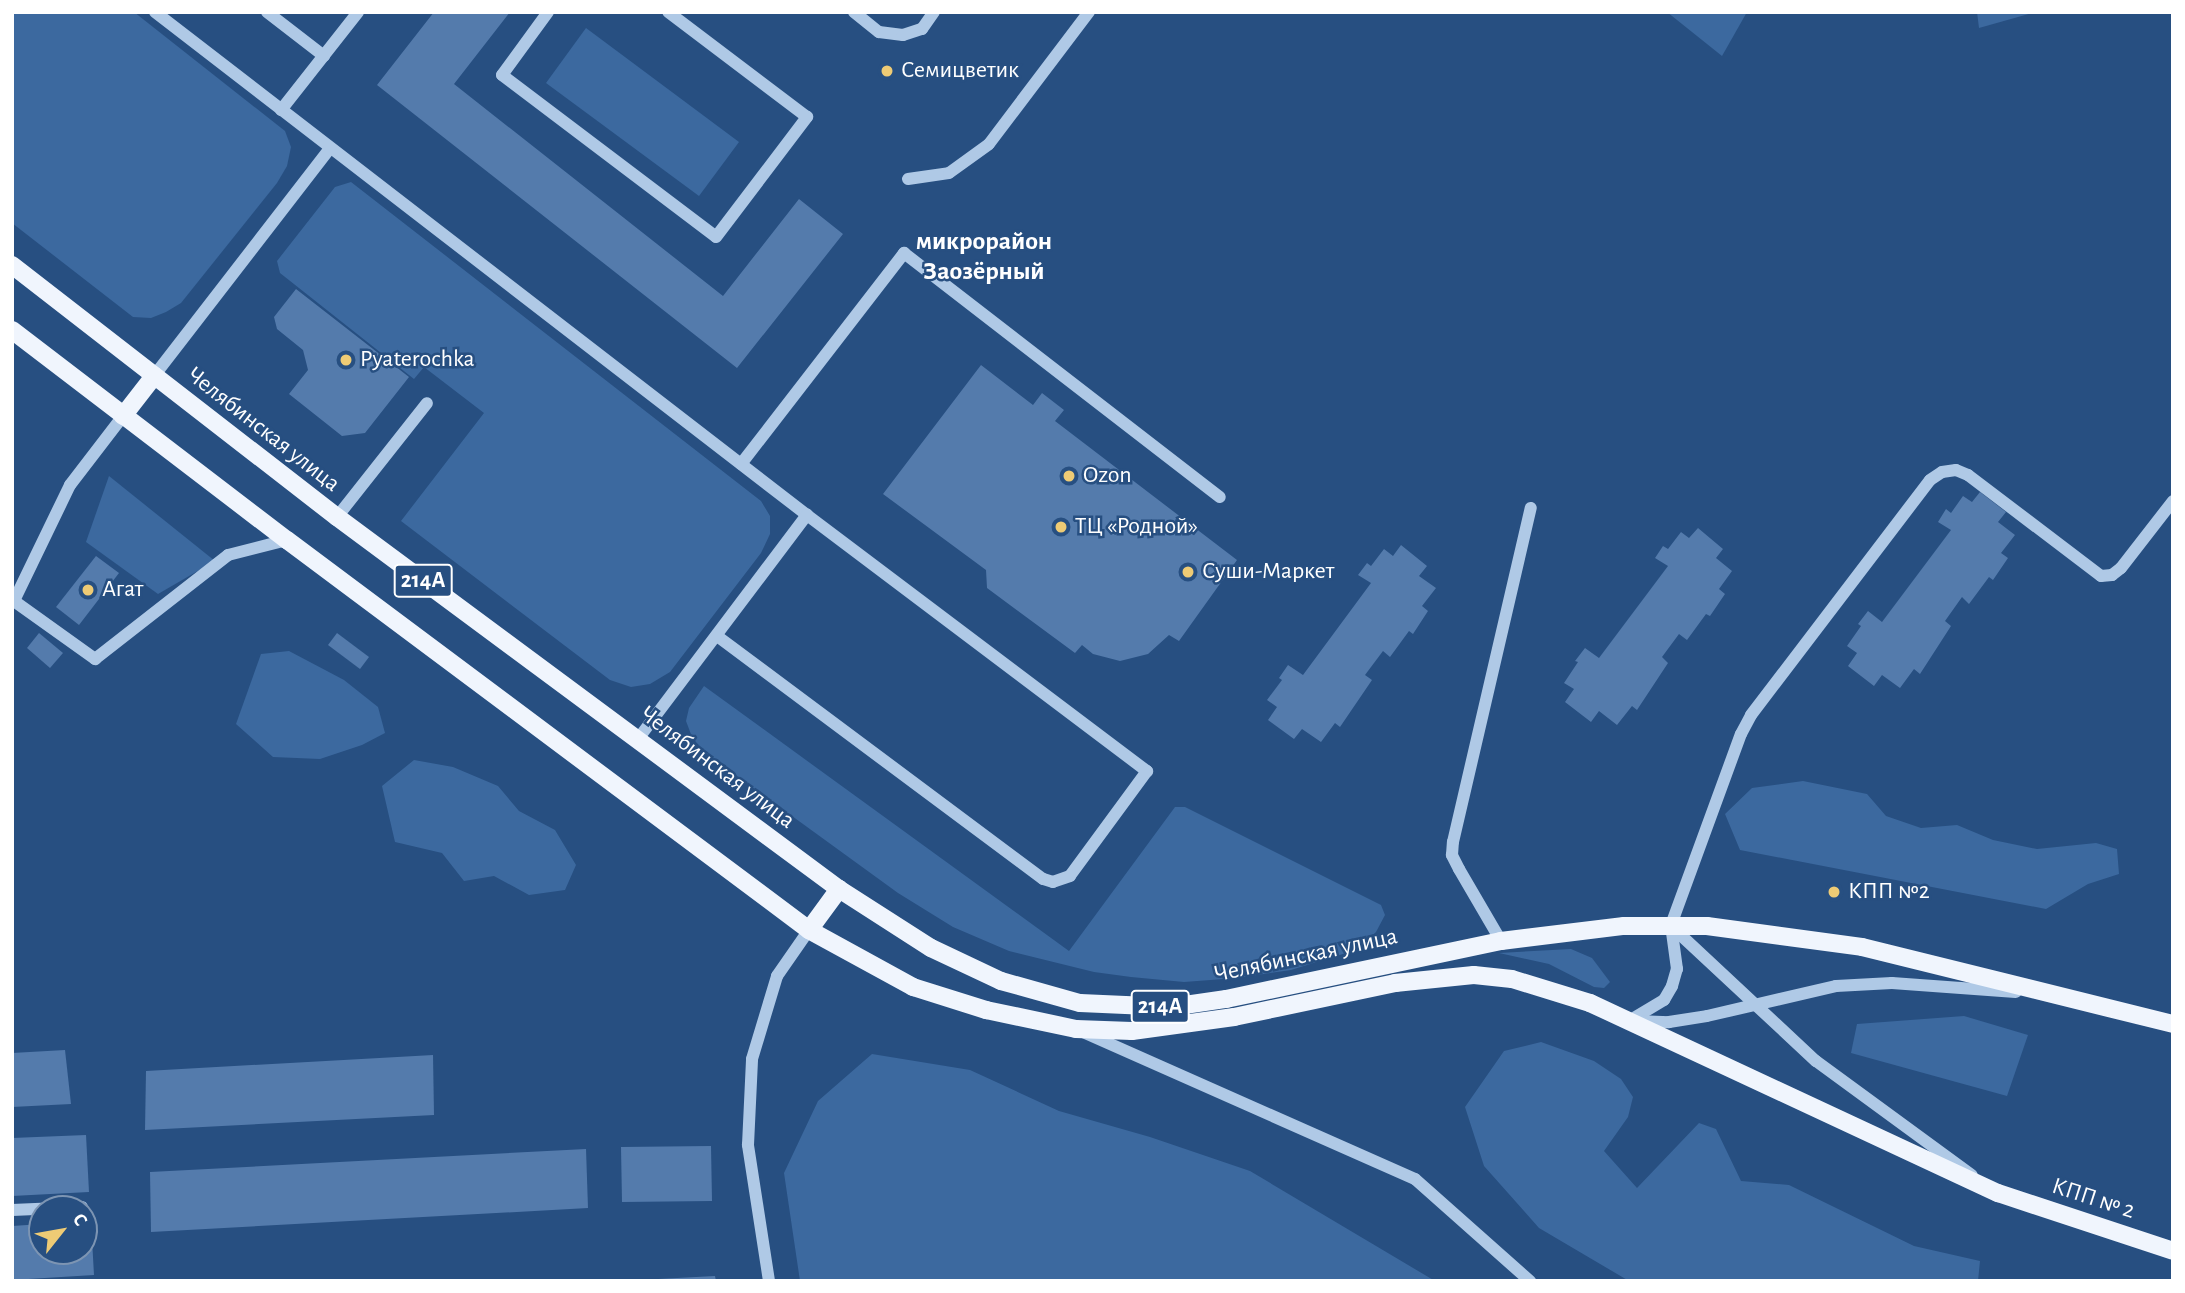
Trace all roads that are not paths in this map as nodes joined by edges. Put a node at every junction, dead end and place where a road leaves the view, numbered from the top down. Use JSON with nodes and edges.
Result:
{"nodes":[{"id":1,"x":155,"y":12,"type":"edge"},
{"id":2,"x":267,"y":12,"type":"edge"},
{"id":3,"x":358,"y":12,"type":"edge"},
{"id":4,"x":548,"y":12,"type":"edge"},
{"id":5,"x":668,"y":12,"type":"edge"},
{"id":6,"x":854,"y":12,"type":"edge"},
{"id":7,"x":934,"y":12,"type":"edge"},
{"id":8,"x":1089,"y":12,"type":"edge"},
{"id":9,"x":324,"y":56,"type":"junction"},
{"id":10,"x":281,"y":110,"type":"junction"},
{"id":11,"x":330,"y":148,"type":"junction"},
{"id":12,"x":908,"y":179,"type":"dead end"},
{"id":13,"x":12,"y":265,"type":"edge"},
{"id":14,"x":12,"y":330,"type":"edge"},
{"id":15,"x":154,"y":376,"type":"junction"},
{"id":16,"x":427,"y":403,"type":"dead end"},
{"id":17,"x":124,"y":416,"type":"junction"},
{"id":18,"x":741,"y":464,"type":"junction"},
{"id":19,"x":1220,"y":497,"type":"dead end"},
{"id":20,"x":2173,"y":501,"type":"edge"},
{"id":21,"x":1531,"y":508,"type":"dead end"},
{"id":22,"x":807,"y":515,"type":"junction"},
{"id":23,"x":337,"y":517,"type":"junction"},
{"id":24,"x":287,"y":540,"type":"junction"},
{"id":25,"x":717,"y":636,"type":"junction"},
{"id":26,"x":638,"y":739,"type":"junction"},
{"id":27,"x":839,"y":889,"type":"junction"},
{"id":28,"x":1671,"y":925,"type":"junction"},
{"id":29,"x":809,"y":930,"type":"junction"},
{"id":30,"x":1502,"y":941,"type":"junction"},
{"id":31,"x":2055,"y":994,"type":"junction"},
{"id":32,"x":1757,"y":1006,"type":"junction"},
{"id":33,"x":1629,"y":1021,"type":"junction"},
{"id":34,"x":2173,"y":1024,"type":"edge"},
{"id":35,"x":1076,"y":1029,"type":"junction"},
{"id":36,"x":1998,"y":1193,"type":"junction"},
{"id":37,"x":2173,"y":1251,"type":"edge"},
{"id":38,"x":769,"y":1281,"type":"edge"},
{"id":39,"x":1530,"y":1281,"type":"edge"}],
"edges":[{"from":1,"to":10,"type":"street"},
{"from":2,"to":9,"type":"street"},
{"from":3,"to":9,"type":"street"},
{"from":4,"to":5,"type":"street"},
{"from":6,"to":7,"type":"street"},
{"from":8,"to":12,"type":"street"},
{"from":9,"to":10,"type":"street"},
{"from":10,"to":11,"type":"street"},
{"from":11,"to":15,"type":"street"},
{"from":11,"to":18,"type":"street"},
{"from":13,"to":15,"type":"main road","name":"Челябинская улица","number":"214А"},
{"from":14,"to":17,"type":"main road","name":"Челябинская улица"},
{"from":15,"to":17,"type":"main road"},
{"from":15,"to":23,"type":"main road","name":"Челябинская улица","number":"214А"},
{"from":16,"to":23,"type":"street"},
{"from":17,"to":24,"type":"main road","name":"Челябинская улица"},
{"from":17,"to":24,"type":"street"},
{"from":18,"to":19,"type":"street"},
{"from":18,"to":22,"type":"street"},
{"from":20,"to":28,"type":"street"},
{"from":21,"to":30,"type":"street"},
{"from":22,"to":25,"type":"street"},
{"from":22,"to":25,"type":"street"},
{"from":23,"to":26,"type":"main road","name":"Челябинская улица","number":"214А"},
{"from":24,"to":29,"type":"main road","name":"Челябинская улица"},
{"from":25,"to":26,"type":"street"},
{"from":26,"to":27,"type":"main road","name":"Челябинская улица","number":"214А"},
{"from":27,"to":29,"type":"main road"},
{"from":27,"to":30,"type":"main road","name":"Челябинская улица","number":"214А"},
{"from":28,"to":30,"type":"main road","name":"Челябинская улица"},
{"from":28,"to":31,"type":"main road","name":"Челябинская улица"},
{"from":28,"to":32,"type":"street"},
{"from":28,"to":33,"type":"street"},
{"from":29,"to":35,"type":"main road","name":"Челябинская улица"},
{"from":29,"to":38,"type":"street"},
{"from":31,"to":32,"type":"street"},
{"from":31,"to":34,"type":"main road"},
{"from":32,"to":33,"type":"street"},
{"from":32,"to":36,"type":"street"},
{"from":33,"to":35,"type":"main road","name":"Челябинская улица"},
{"from":33,"to":36,"type":"main road","name":"КПП № 2"},
{"from":35,"to":39,"type":"street"},
{"from":36,"to":37,"type":"main road","name":"КПП № 2"}]}
